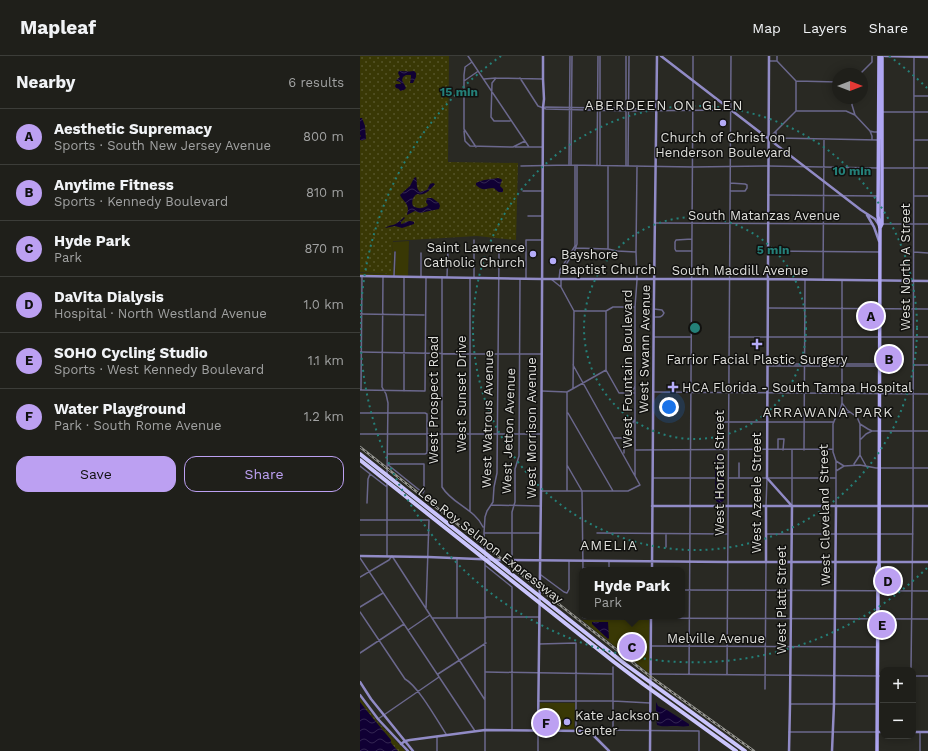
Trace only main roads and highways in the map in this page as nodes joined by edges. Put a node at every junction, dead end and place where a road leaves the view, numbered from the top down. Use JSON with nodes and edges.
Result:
{"nodes":[{"id":1,"x":879,"y":56,"type":"edge"},
{"id":2,"x":884,"y":56,"type":"edge"},
{"id":3,"x":880,"y":112,"type":"junction"},
{"id":4,"x":880,"y":168,"type":"junction"},
{"id":5,"x":880,"y":229,"type":"junction"},
{"id":6,"x":360,"y":454,"type":"edge"},
{"id":7,"x":360,"y":460,"type":"edge"},
{"id":8,"x":736,"y":751,"type":"edge"},
{"id":9,"x":745,"y":751,"type":"edge"},
{"id":10,"x":877,"y":751,"type":"edge"}],
"edges":[{"from":1,"to":3,"type":"main road"},
{"from":2,"to":3,"type":"main road"},
{"from":3,"to":4,"type":"main road"},
{"from":3,"to":4,"type":"main road"},
{"from":4,"to":5,"type":"main road"},
{"from":4,"to":5,"type":"main road"},
{"from":5,"to":10,"type":"main road"},
{"from":6,"to":9,"type":"highway","name":"Lee Roy Selmon Expressway"},
{"from":7,"to":8,"type":"highway","name":"Lee Roy Selmon Expressway"}]}
